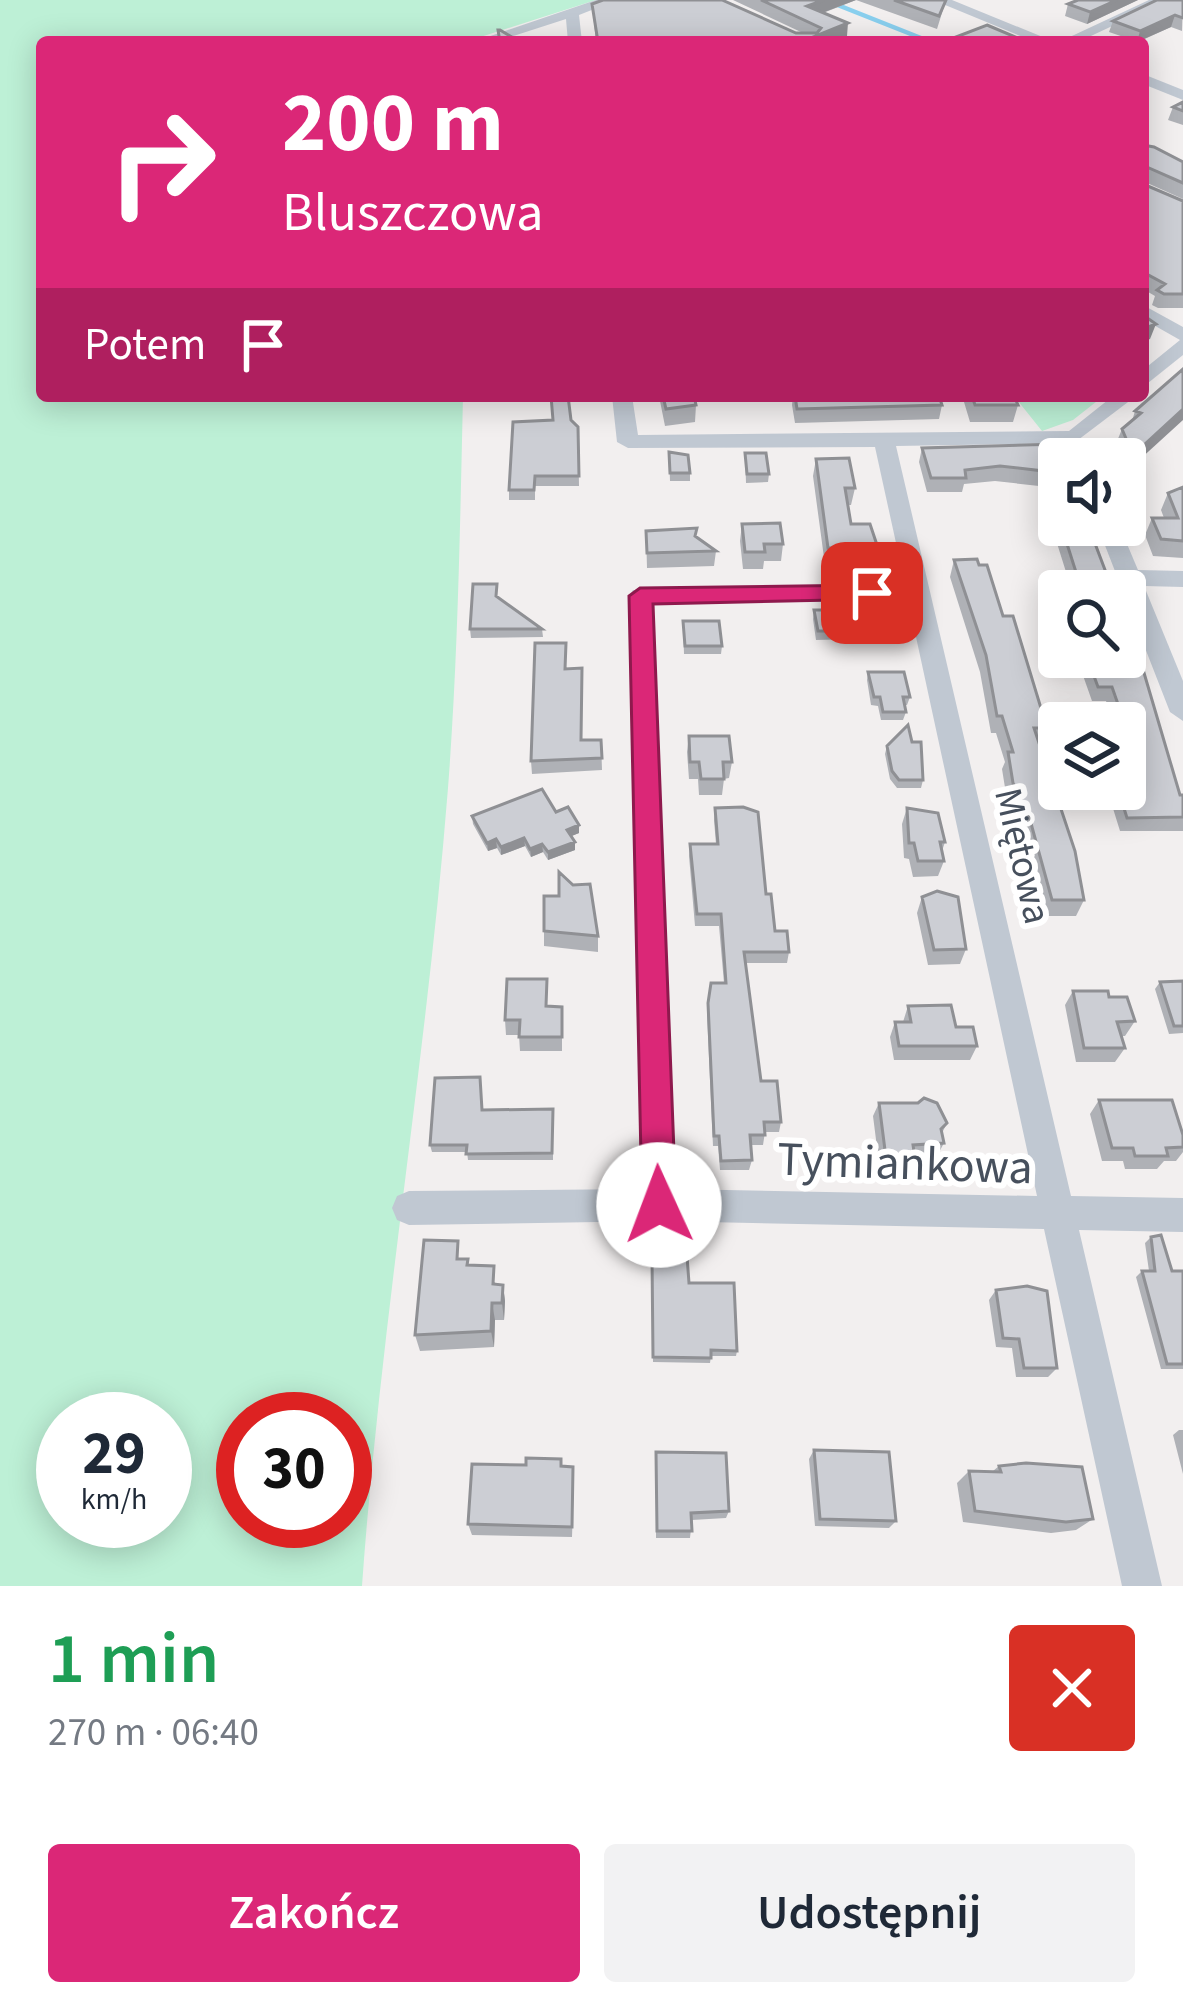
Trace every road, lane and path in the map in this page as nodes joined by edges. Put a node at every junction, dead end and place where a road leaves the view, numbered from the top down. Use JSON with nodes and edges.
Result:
{"nodes":[{"id":1,"x":610,"y":0,"type":"edge"},
{"id":2,"x":940,"y":0,"type":"edge"},
{"id":3,"x":1161,"y":0,"type":"edge"},
{"id":4,"x":567,"y":13,"type":"junction"},
{"id":5,"x":498,"y":36,"type":"edge"},
{"id":6,"x":575,"y":36,"type":"edge"},
{"id":7,"x":1033,"y":36,"type":"edge"},
{"id":8,"x":1080,"y":36,"type":"edge"},
{"id":9,"x":1149,"y":81,"type":"edge"},
{"id":10,"x":1183,"y":95,"type":"edge"},
{"id":11,"x":1149,"y":315,"type":"edge"},
{"id":12,"x":1183,"y":335,"type":"edge"},
{"id":13,"x":1183,"y":345,"type":"edge"},
{"id":14,"x":1149,"y":376,"type":"edge"},
{"id":15,"x":623,"y":402,"type":"edge"},
{"id":16,"x":1118,"y":402,"type":"edge"},
{"id":17,"x":1074,"y":437,"type":"joint"},
{"id":18,"x":884,"y":440,"type":"junction"},
{"id":19,"x":1146,"y":578,"type":"edge"},
{"id":20,"x":1183,"y":579,"type":"edge"},
{"id":21,"x":919,"y":592,"type":"junction"},
{"id":22,"x":1146,"y":622,"type":"edge"},
{"id":23,"x":1183,"y":712,"type":"edge"},
{"id":24,"x":659,"y":1205,"type":"junction"},
{"id":25,"x":409,"y":1208,"type":"dead end"},
{"id":26,"x":1183,"y":1215,"type":"edge"},
{"id":27,"x":1061,"y":1216,"type":"junction"},
{"id":28,"x":1142,"y":1586,"type":"edge"}],
"edges":[{"from":1,"to":4,"type":"street"},
{"from":2,"to":7,"type":"street"},
{"from":3,"to":8,"type":"street"},
{"from":4,"to":5,"type":"street"},
{"from":4,"to":6,"type":"street"},
{"from":9,"to":10,"type":"street"},
{"from":11,"to":12,"type":"street"},
{"from":13,"to":14,"type":"street"},
{"from":15,"to":18,"type":"street"},
{"from":16,"to":17,"type":"street"},
{"from":17,"to":18,"type":"street"},
{"from":18,"to":21,"type":"street","name":"Miętowa"},
{"from":19,"to":20,"type":"street"},
{"from":21,"to":24,"type":"street"},
{"from":21,"to":27,"type":"street","name":"Miętowa"},
{"from":22,"to":23,"type":"street"},
{"from":24,"to":25,"type":"street","name":"Tymiankowa"},
{"from":24,"to":27,"type":"street","name":"Tymiankowa"},
{"from":26,"to":27,"type":"street","name":"Tymiankowa"},
{"from":27,"to":28,"type":"street","name":"Miętowa"}]}
